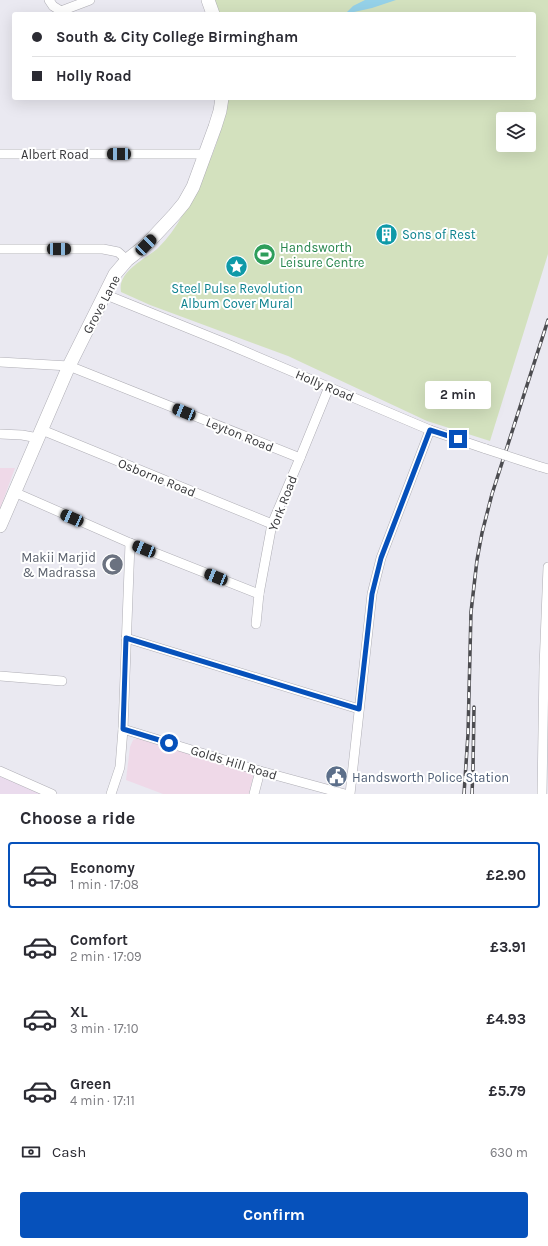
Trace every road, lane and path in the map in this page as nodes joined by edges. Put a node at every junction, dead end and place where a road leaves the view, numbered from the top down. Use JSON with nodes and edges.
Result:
{"nodes":[{"id":1,"x":49,"y":0,"type":"edge"},
{"id":2,"x":90,"y":0,"type":"edge"},
{"id":3,"x":208,"y":0,"type":"edge"},
{"id":4,"x":60,"y":12,"type":"edge"},
{"id":5,"x":63,"y":12,"type":"edge"},
{"id":6,"x":212,"y":12,"type":"edge"},
{"id":7,"x":222,"y":100,"type":"edge"},
{"id":8,"x":0,"y":154,"type":"edge"},
{"id":9,"x":206,"y":154,"type":"junction"},
{"id":10,"x":0,"y":249,"type":"edge"},
{"id":11,"x":127,"y":260,"type":"junction"},
{"id":12,"x":104,"y":294,"type":"junction"},
{"id":13,"x":0,"y":362,"type":"edge"},
{"id":14,"x":69,"y":366,"type":"junction"},
{"id":15,"x":329,"y":387,"type":"junction"},
{"id":16,"x":430,"y":430,"type":"junction"},
{"id":17,"x":0,"y":434,"type":"edge"},
{"id":18,"x":40,"y":434,"type":"junction"},
{"id":19,"x":300,"y":458,"type":"junction"},
{"id":20,"x":548,"y":469,"type":"edge"},
{"id":21,"x":14,"y":492,"type":"junction"},
{"id":22,"x":272,"y":524,"type":"junction"},
{"id":23,"x":0,"y":526,"type":"edge"},
{"id":24,"x":130,"y":543,"type":"junction"},
{"id":25,"x":548,"y":567,"type":"edge"},
{"id":26,"x":259,"y":594,"type":"junction"},
{"id":27,"x":256,"y":624,"type":"dead end"},
{"id":28,"x":126,"y":638,"type":"junction"},
{"id":29,"x":546,"y":667,"type":"edge"},
{"id":30,"x":0,"y":676,"type":"edge"},
{"id":31,"x":62,"y":681,"type":"dead end"},
{"id":32,"x":359,"y":709,"type":"junction"},
{"id":33,"x":123,"y":729,"type":"junction"},
{"id":34,"x":260,"y":770,"type":"junction"},
{"id":35,"x":0,"y":771,"type":"edge"},
{"id":36,"x":52,"y":794,"type":"edge"},
{"id":37,"x":111,"y":794,"type":"edge"},
{"id":38,"x":254,"y":794,"type":"edge"},
{"id":39,"x":345,"y":794,"type":"edge"},
{"id":40,"x":350,"y":794,"type":"edge"},
{"id":41,"x":542,"y":794,"type":"edge"}],
"edges":[{"from":1,"to":4,"type":"street"},
{"from":2,"to":5,"type":"street"},
{"from":3,"to":6,"type":"street"},
{"from":7,"to":9,"type":"street","name":"Grove Lane"},
{"from":8,"to":9,"type":"street","name":"Albert Road"},
{"from":9,"to":11,"type":"street","name":"Grove Lane"},
{"from":10,"to":11,"type":"street"},
{"from":11,"to":12,"type":"street","name":"Grove Lane"},
{"from":12,"to":14,"type":"street","name":"Grove Lane"},
{"from":12,"to":15,"type":"street","name":"Holly Road"},
{"from":13,"to":14,"type":"street","name":"Leyton Road"},
{"from":14,"to":18,"type":"street","name":"Grove Lane"},
{"from":14,"to":19,"type":"street","name":"Leyton Road"},
{"from":15,"to":16,"type":"street","name":"Holly Road"},
{"from":15,"to":19,"type":"street","name":"York Road"},
{"from":16,"to":20,"type":"street","name":"Holly Road","bridge":true},
{"from":16,"to":32,"type":"street"},
{"from":17,"to":18,"type":"street","name":"Osborne Road"},
{"from":18,"to":21,"type":"street","name":"Grove Lane"},
{"from":18,"to":22,"type":"street","name":"Osborne Road"},
{"from":19,"to":22,"type":"street","name":"York Road"},
{"from":21,"to":23,"type":"street","name":"Grove Lane"},
{"from":21,"to":24,"type":"street"},
{"from":22,"to":26,"type":"street","name":"York Road"},
{"from":24,"to":26,"type":"street"},
{"from":24,"to":28,"type":"street"},
{"from":25,"to":29,"type":"street"},
{"from":26,"to":27,"type":"street","name":"York Road"},
{"from":28,"to":32,"type":"street"},
{"from":28,"to":33,"type":"street"},
{"from":29,"to":41,"type":"street"},
{"from":30,"to":31,"type":"street"},
{"from":32,"to":40,"type":"street"},
{"from":33,"to":34,"type":"street","name":"Golds Hill Road"},
{"from":33,"to":37,"type":"street"},
{"from":34,"to":38,"type":"street"},
{"from":34,"to":39,"type":"street","name":"Golds Hill Road"},
{"from":35,"to":36,"type":"street"}]}
